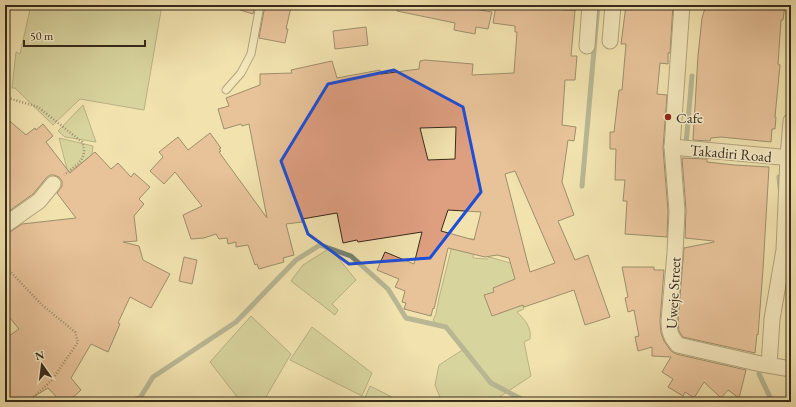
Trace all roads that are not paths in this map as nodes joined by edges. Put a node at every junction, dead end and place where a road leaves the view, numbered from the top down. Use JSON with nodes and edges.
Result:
{"nodes":[{"id":1,"x":260,"y":5,"type":"edge"},
{"id":2,"x":590,"y":5,"type":"edge"},
{"id":3,"x":614,"y":5,"type":"edge"},
{"id":4,"x":682,"y":5,"type":"edge"},
{"id":5,"x":610,"y":41,"type":"dead end"},
{"id":6,"x":587,"y":46,"type":"dead end"},
{"id":7,"x":226,"y":90,"type":"dead end"},
{"id":8,"x":791,"y":121,"type":"edge"},
{"id":9,"x":672,"y":147,"type":"junction"},
{"id":10,"x":789,"y":158,"type":"edge"},
{"id":11,"x":53,"y":184,"type":"road end"},
{"id":12,"x":5,"y":225,"type":"edge"},
{"id":13,"x":769,"y":365,"type":"junction"},
{"id":14,"x":791,"y":369,"type":"edge"}],
"edges":[{"from":1,"to":7,"type":"lane"},
{"from":2,"to":6,"type":"street"},
{"from":3,"to":5,"type":"street"},
{"from":4,"to":9,"type":"street","name":"Uweje Street"},
{"from":8,"to":10,"type":"street"},
{"from":9,"to":10,"type":"street","name":"Takadiri Road"},
{"from":9,"to":13,"type":"street","name":"Uweje Street"},
{"from":10,"to":13,"type":"street"},
{"from":11,"to":12,"type":"street"},
{"from":13,"to":14,"type":"street","name":"Uweje Street"}]}
